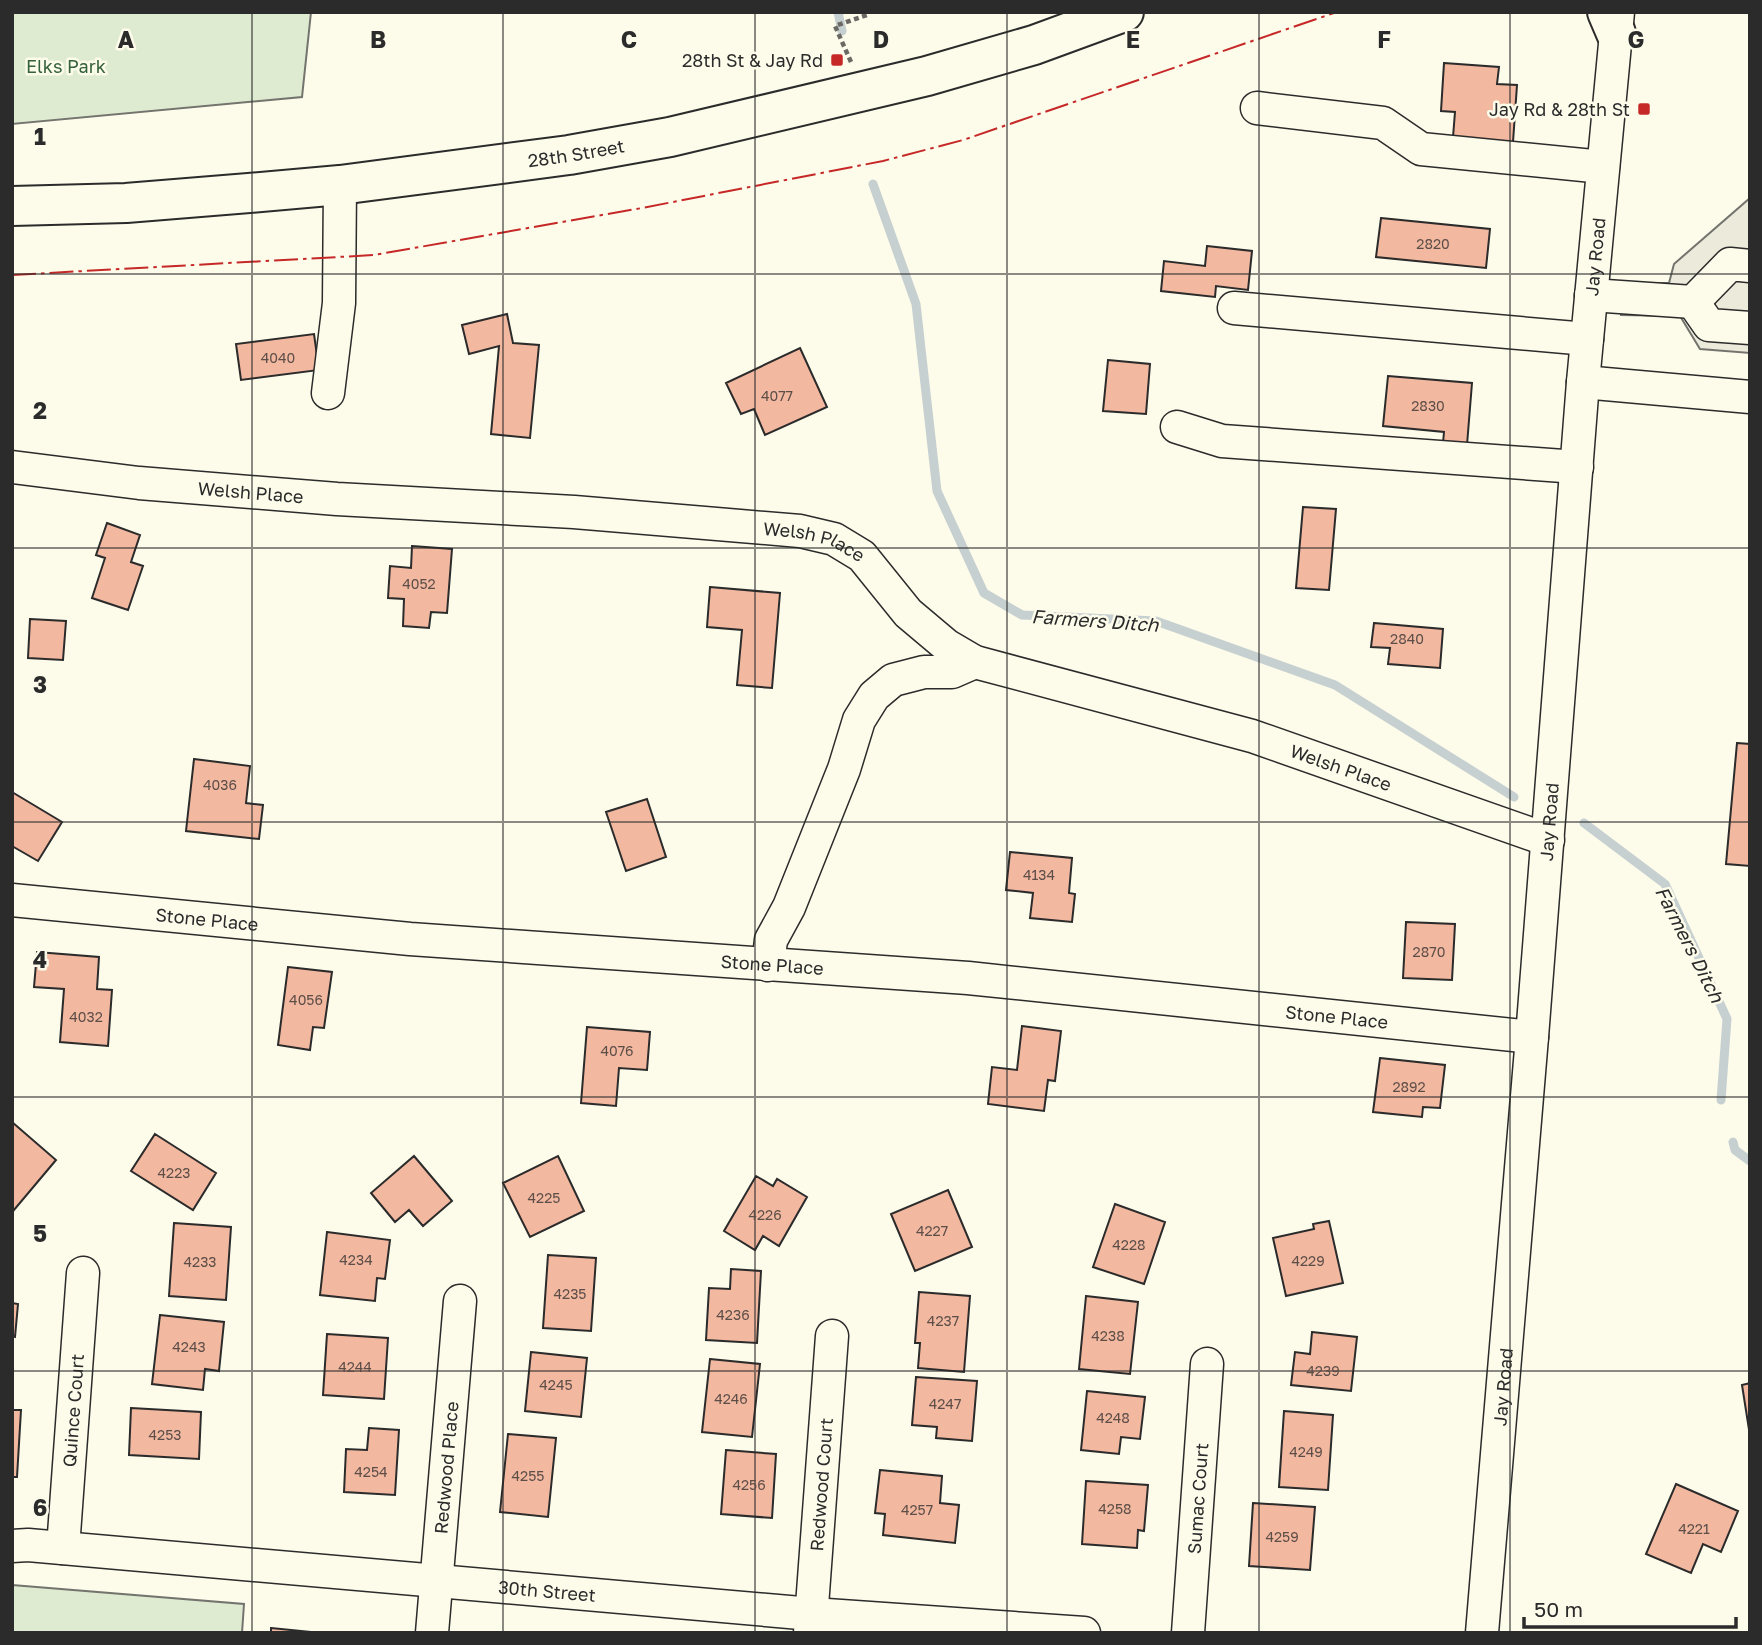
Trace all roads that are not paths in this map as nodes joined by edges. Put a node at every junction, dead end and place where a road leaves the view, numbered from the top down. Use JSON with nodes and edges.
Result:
{"nodes":[{"id":1,"x":1124,"y":12,"type":"edge"},
{"id":2,"x":1616,"y":17,"type":"edge"},
{"id":3,"x":1257,"y":108,"type":"dead end"},
{"id":4,"x":1603,"y":167,"type":"junction"},
{"id":5,"x":340,"y":185,"type":"junction"},
{"id":6,"x":12,"y":206,"type":"edge"},
{"id":7,"x":1743,"y":259,"type":"edge"},
{"id":8,"x":1591,"y":295,"type":"junction"},
{"id":9,"x":1693,"y":302,"type":"junction"},
{"id":10,"x":1234,"y":308,"type":"dead end"},
{"id":11,"x":1750,"y":328,"type":"edge"},
{"id":12,"x":1587,"y":339,"type":"junction"},
{"id":13,"x":1583,"y":382,"type":"junction"},
{"id":14,"x":328,"y":393,"type":"dead end"},
{"id":15,"x":1750,"y":397,"type":"edge"},
{"id":16,"x":1177,"y":427,"type":"dead end"},
{"id":17,"x":12,"y":467,"type":"edge"},
{"id":18,"x":1577,"y":467,"type":"junction"},
{"id":19,"x":975,"y":662,"type":"junction"},
{"id":20,"x":1548,"y":839,"type":"junction"},
{"id":21,"x":12,"y":900,"type":"edge"},
{"id":22,"x":768,"y":965,"type":"junction"},
{"id":23,"x":1532,"y":1037,"type":"junction"},
{"id":24,"x":83,"y":1273,"type":"dead end"},
{"id":25,"x":460,"y":1301,"type":"dead end"},
{"id":26,"x":832,"y":1336,"type":"dead end"},
{"id":27,"x":1208,"y":1364,"type":"dead end"},
{"id":28,"x":12,"y":1546,"type":"edge"},
{"id":29,"x":63,"y":1548,"type":"junction"},
{"id":30,"x":436,"y":1581,"type":"junction"},
{"id":31,"x":811,"y":1623,"type":"edge"},
{"id":32,"x":432,"y":1633,"type":"edge"},
{"id":33,"x":1084,"y":1633,"type":"edge"},
{"id":34,"x":1188,"y":1633,"type":"edge"},
{"id":35,"x":1482,"y":1633,"type":"edge"}],
"edges":[{"from":1,"to":5,"type":"highway","name":"28th Street"},
{"from":2,"to":4,"type":"street","name":"Jay Road"},
{"from":3,"to":4,"type":"street"},
{"from":4,"to":8,"type":"street","name":"Jay Road"},
{"from":5,"to":6,"type":"highway","name":"28th Street"},
{"from":5,"to":14,"type":"street"},
{"from":7,"to":9,"type":"street"},
{"from":8,"to":9,"type":"street"},
{"from":8,"to":12,"type":"street","name":"Jay Road"},
{"from":9,"to":11,"type":"street"},
{"from":10,"to":12,"type":"street"},
{"from":12,"to":13,"type":"street","name":"Jay Road"},
{"from":13,"to":15,"type":"street"},
{"from":13,"to":18,"type":"street","name":"Jay Road"},
{"from":16,"to":18,"type":"street"},
{"from":17,"to":19,"type":"street","name":"Welsh Place"},
{"from":18,"to":20,"type":"street","name":"Jay Road"},
{"from":19,"to":20,"type":"street","name":"Welsh Place"},
{"from":19,"to":22,"type":"street"},
{"from":20,"to":23,"type":"street","name":"Jay Road"},
{"from":21,"to":22,"type":"street","name":"Stone Place"},
{"from":22,"to":23,"type":"street","name":"Stone Place"},
{"from":23,"to":35,"type":"street","name":"Jay Road"},
{"from":24,"to":29,"type":"street","name":"Quince Court"},
{"from":25,"to":30,"type":"street","name":"Redwood Place"},
{"from":26,"to":31,"type":"street","name":"Redwood Court"},
{"from":27,"to":34,"type":"street","name":"Sumac Court"},
{"from":28,"to":29,"type":"street","name":"30th Street"},
{"from":29,"to":30,"type":"street","name":"30th Street"},
{"from":30,"to":31,"type":"street","name":"30th Street"},
{"from":30,"to":32,"type":"street","name":"Redwood Place"},
{"from":31,"to":33,"type":"street","name":"30th Street"}]}
